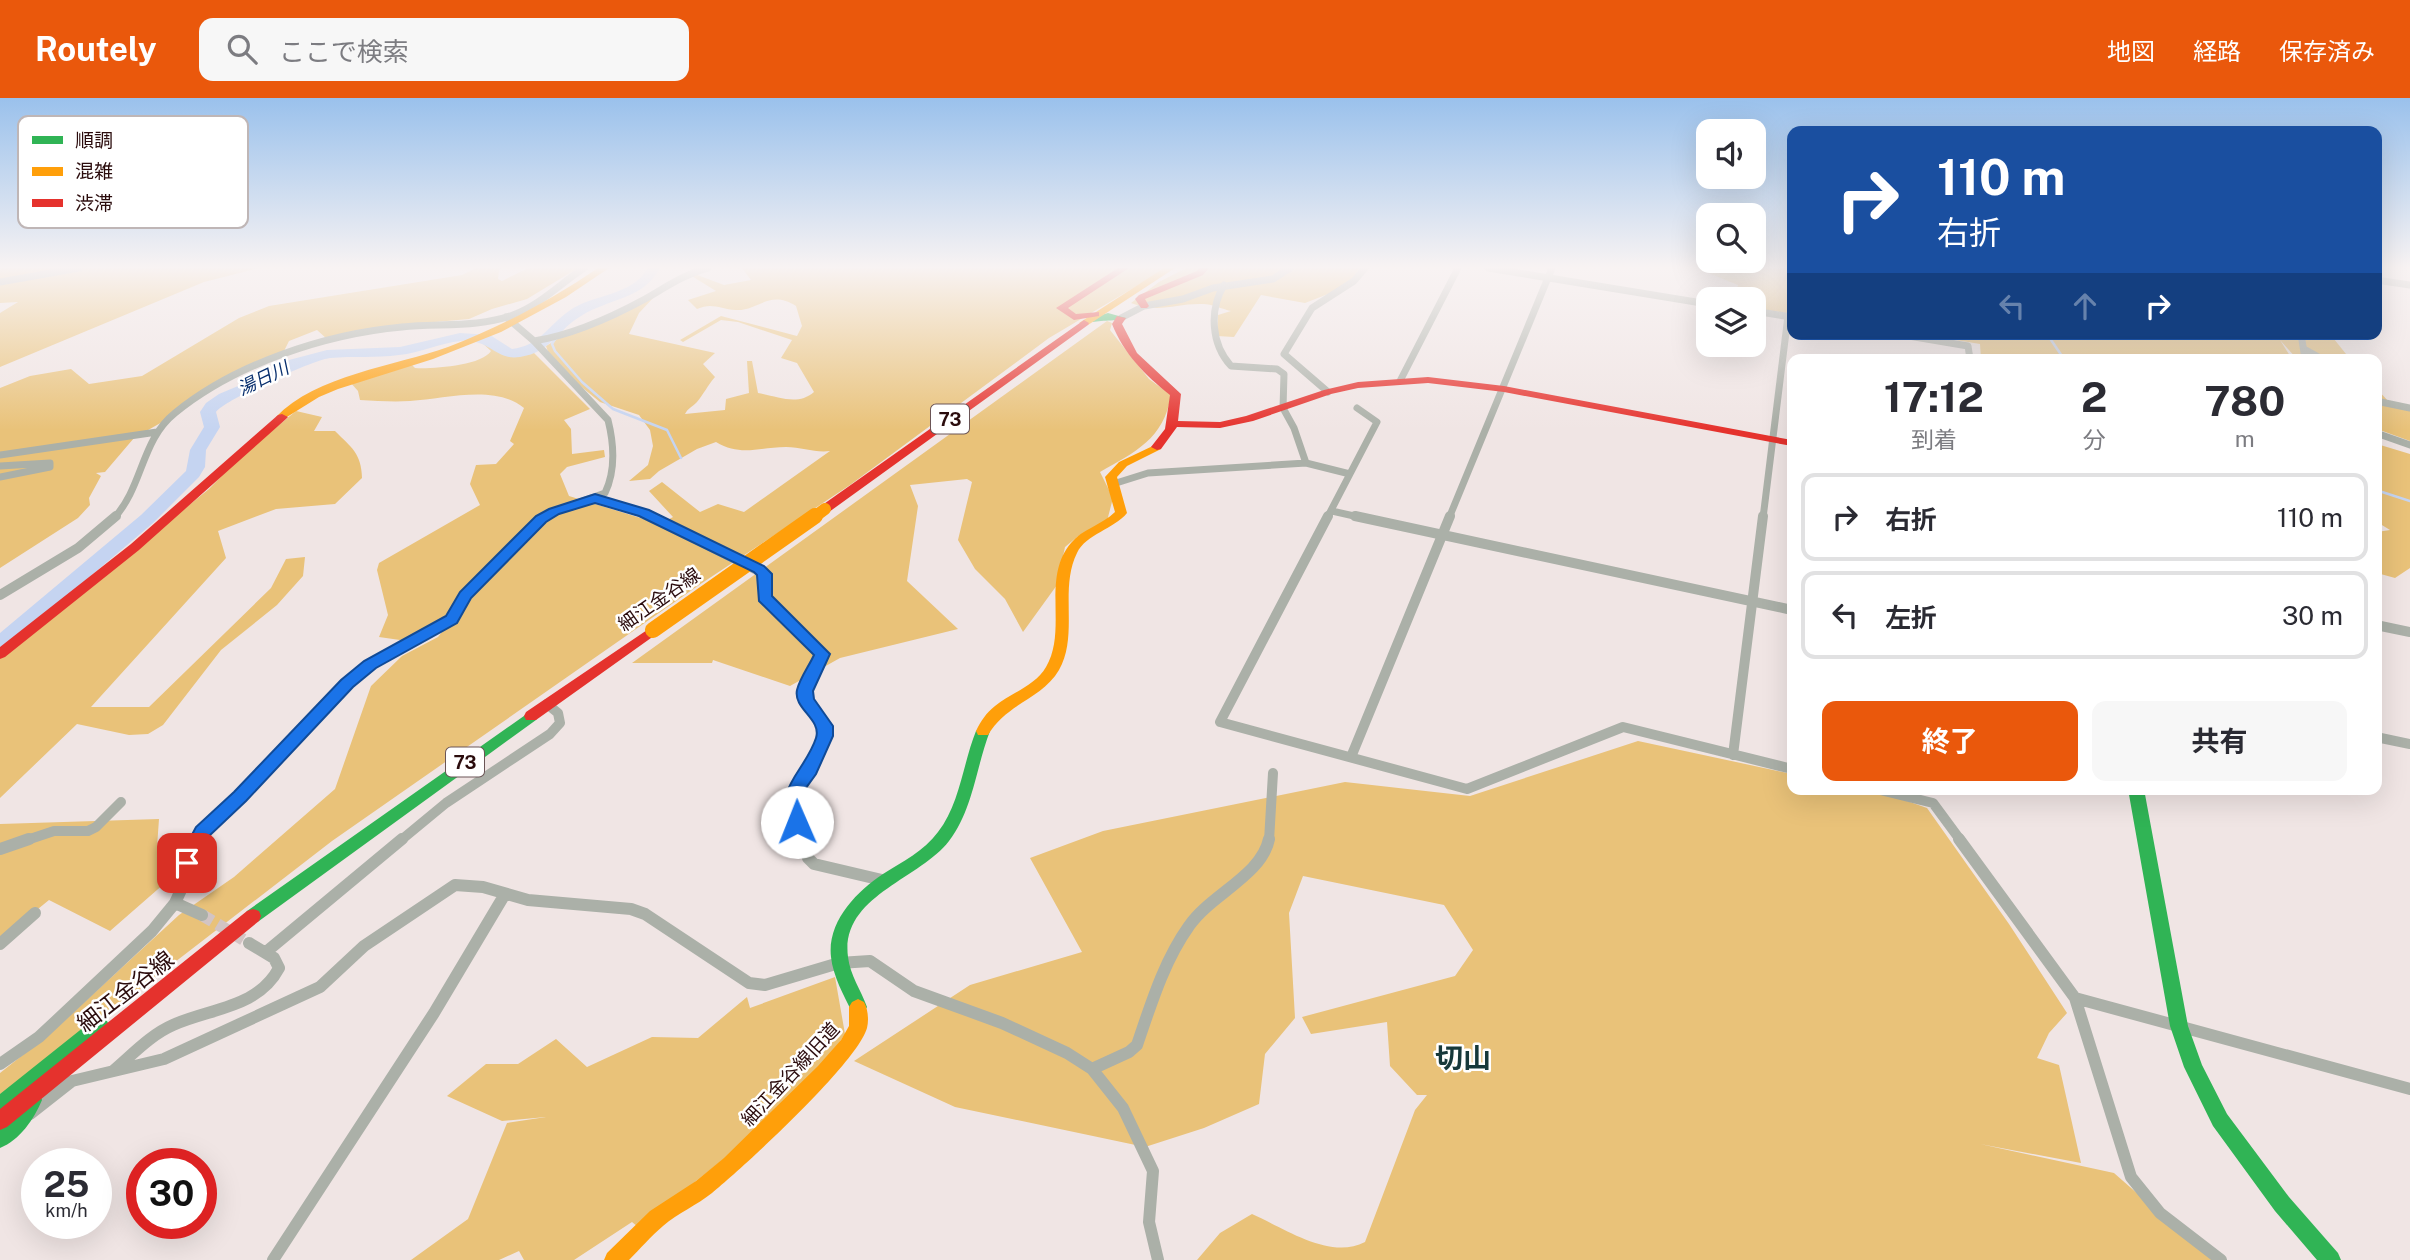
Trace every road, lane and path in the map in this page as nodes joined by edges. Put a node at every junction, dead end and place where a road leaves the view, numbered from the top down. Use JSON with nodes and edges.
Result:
{"nodes":[{"id":1,"x":485,"y":322,"type":"edge"},
{"id":2,"x":506,"y":322,"type":"edge"},
{"id":3,"x":513,"y":322,"type":"edge"},
{"id":4,"x":594,"y":322,"type":"edge"},
{"id":5,"x":1081,"y":322,"type":"edge"},
{"id":6,"x":1118,"y":322,"type":"edge"},
{"id":7,"x":1216,"y":322,"type":"edge"},
{"id":8,"x":1303,"y":322,"type":"edge"},
{"id":9,"x":1430,"y":322,"type":"edge"},
{"id":10,"x":1530,"y":322,"type":"edge"},
{"id":11,"x":1787,"y":339,"type":"edge"},
{"id":12,"x":1932,"y":340,"type":"edge"},
{"id":13,"x":2302,"y":340,"type":"edge"},
{"id":14,"x":534,"y":341,"type":"junction"},
{"id":15,"x":2304,"y":349,"type":"junction"},
{"id":16,"x":1969,"y":354,"type":"edge"},
{"id":17,"x":2304,"y":354,"type":"edge"},
{"id":18,"x":2313,"y":354,"type":"edge"},
{"id":19,"x":1400,"y":381,"type":"junction"},
{"id":20,"x":1504,"y":389,"type":"junction"},
{"id":21,"x":1328,"y":392,"type":"junction"},
{"id":22,"x":2382,"y":402,"type":"edge"},
{"id":23,"x":1283,"y":408,"type":"junction"},
{"id":24,"x":1357,"y":408,"type":"dead end"},
{"id":25,"x":2410,"y":408,"type":"edge"},
{"id":26,"x":1173,"y":424,"type":"junction"},
{"id":27,"x":157,"y":432,"type":"junction"},
{"id":28,"x":2382,"y":435,"type":"edge"},
{"id":29,"x":1773,"y":439,"type":"junction"},
{"id":30,"x":1787,"y":442,"type":"edge"},
{"id":31,"x":2410,"y":445,"type":"edge"},
{"id":32,"x":0,"y":455,"type":"edge"},
{"id":33,"x":1306,"y":463,"type":"junction"},
{"id":34,"x":0,"y":466,"type":"edge"},
{"id":35,"x":1350,"y":474,"type":"junction"},
{"id":36,"x":0,"y":477,"type":"edge"},
{"id":37,"x":1113,"y":484,"type":"junction"},
{"id":38,"x":595,"y":498,"type":"junction"},
{"id":39,"x":1332,"y":511,"type":"junction"},
{"id":40,"x":1444,"y":534,"type":"junction"},
{"id":41,"x":0,"y":595,"type":"edge"},
{"id":42,"x":1752,"y":601,"type":"junction"},
{"id":43,"x":1787,"y":609,"type":"edge"},
{"id":44,"x":2382,"y":626,"type":"edge"},
{"id":45,"x":2410,"y":632,"type":"edge"},
{"id":46,"x":0,"y":654,"type":"edge"},
{"id":47,"x":547,"y":704,"type":"junction"},
{"id":48,"x":2382,"y":738,"type":"edge"},
{"id":49,"x":2410,"y":744,"type":"edge"},
{"id":50,"x":1733,"y":755,"type":"junction"},
{"id":51,"x":1351,"y":757,"type":"junction"},
{"id":52,"x":1787,"y":768,"type":"edge"},
{"id":53,"x":1273,"y":773,"type":"dead end"},
{"id":54,"x":1900,"y":795,"type":"edge"},
{"id":55,"x":2137,"y":795,"type":"edge"},
{"id":56,"x":121,"y":802,"type":"dead end"},
{"id":57,"x":0,"y":849,"type":"edge"},
{"id":58,"x":882,"y":880,"type":"junction"},
{"id":59,"x":505,"y":894,"type":"junction"},
{"id":60,"x":278,"y":896,"type":"junction"},
{"id":61,"x":175,"y":903,"type":"junction"},
{"id":62,"x":35,"y":913,"type":"dead end"},
{"id":63,"x":202,"y":915,"type":"tunnel mouth"},
{"id":64,"x":249,"y":943,"type":"tunnel mouth"},
{"id":65,"x":0,"y":944,"type":"edge"},
{"id":66,"x":266,"y":952,"type":"junction"},
{"id":67,"x":839,"y":963,"type":"junction"},
{"id":68,"x":2075,"y":998,"type":"junction"},
{"id":69,"x":2179,"y":1026,"type":"junction"},
{"id":70,"x":0,"y":1064,"type":"edge"},
{"id":71,"x":1091,"y":1069,"type":"junction"},
{"id":72,"x":113,"y":1072,"type":"junction"},
{"id":73,"x":39,"y":1088,"type":"junction"},
{"id":74,"x":2410,"y":1089,"type":"edge"},
{"id":75,"x":0,"y":1105,"type":"edge"},
{"id":76,"x":0,"y":1121,"type":"edge"},
{"id":77,"x":19,"y":1122,"type":"junction"},
{"id":78,"x":0,"y":1139,"type":"edge"},
{"id":79,"x":273,"y":1260,"type":"edge"},
{"id":80,"x":614,"y":1260,"type":"edge"},
{"id":81,"x":1158,"y":1260,"type":"edge"},
{"id":82,"x":2221,"y":1260,"type":"edge"},
{"id":83,"x":2331,"y":1260,"type":"edge"}],
"edges":[{"from":1,"to":27,"type":"street"},
{"from":2,"to":46,"type":"street"},
{"from":3,"to":14,"type":"street"},
{"from":4,"to":14,"type":"street"},
{"from":5,"to":47,"type":"street","name":"細江金谷線","number":"73","bridge":true},
{"from":6,"to":26,"type":"street"},
{"from":7,"to":23,"type":"street"},
{"from":8,"to":21,"type":"street"},
{"from":9,"to":19,"type":"street"},
{"from":10,"to":20,"type":"street"},
{"from":11,"to":29,"type":"street"},
{"from":12,"to":16,"type":"street"},
{"from":13,"to":15,"type":"street"},
{"from":14,"to":38,"type":"street"},
{"from":15,"to":17,"type":"street"},
{"from":15,"to":18,"type":"street"},
{"from":19,"to":20,"type":"street"},
{"from":19,"to":21,"type":"street"},
{"from":20,"to":29,"type":"street"},
{"from":20,"to":40,"type":"street"},
{"from":21,"to":23,"type":"street"},
{"from":22,"to":25,"type":"street"},
{"from":23,"to":26,"type":"street"},
{"from":23,"to":33,"type":"street"},
{"from":24,"to":35,"type":"street"},
{"from":26,"to":37,"type":"street"},
{"from":27,"to":32,"type":"street"},
{"from":27,"to":41,"type":"street"},
{"from":28,"to":31,"type":"street"},
{"from":29,"to":30,"type":"street"},
{"from":29,"to":42,"type":"street"},
{"from":33,"to":35,"type":"street"},
{"from":33,"to":37,"type":"street"},
{"from":34,"to":36,"type":"street"},
{"from":35,"to":39,"type":"street"},
{"from":37,"to":58,"type":"street"},
{"from":38,"to":58,"type":"street"},
{"from":38,"to":61,"type":"street"},
{"from":39,"to":40,"type":"street"},
{"from":39,"to":51,"type":"street"},
{"from":40,"to":42,"type":"street"},
{"from":40,"to":51,"type":"street"},
{"from":42,"to":43,"type":"street"},
{"from":42,"to":50,"type":"street"},
{"from":44,"to":45,"type":"street"},
{"from":47,"to":60,"type":"street","name":"細江金谷線","number":"73"},
{"from":47,"to":66,"type":"street"},
{"from":48,"to":49,"type":"street"},
{"from":50,"to":51,"type":"street"},
{"from":50,"to":52,"type":"street"},
{"from":53,"to":71,"type":"street"},
{"from":54,"to":68,"type":"street"},
{"from":55,"to":69,"type":"street"},
{"from":56,"to":57,"type":"street"},
{"from":58,"to":67,"type":"street"},
{"from":59,"to":67,"type":"street"},
{"from":59,"to":72,"type":"street"},
{"from":59,"to":79,"type":"street"},
{"from":60,"to":73,"type":"street","name":"細江金谷線","number":"73"},
{"from":60,"to":75,"type":"street","name":"細江金谷線","number":"73"},
{"from":61,"to":63,"type":"street"},
{"from":61,"to":70,"type":"street"},
{"from":62,"to":65,"type":"street"},
{"from":64,"to":66,"type":"street"},
{"from":66,"to":72,"type":"street"},
{"from":67,"to":71,"type":"street"},
{"from":67,"to":80,"type":"street","name":"細江金谷線旧道"},
{"from":68,"to":69,"type":"street"},
{"from":68,"to":82,"type":"street"},
{"from":69,"to":74,"type":"street"},
{"from":69,"to":83,"type":"street"},
{"from":71,"to":81,"type":"street"},
{"from":72,"to":77,"type":"street"},
{"from":73,"to":76,"type":"street","name":"細江金谷線","number":"73"},
{"from":73,"to":77,"type":"street","number":"73"},
{"from":77,"to":78,"type":"street","number":"73"}]}
